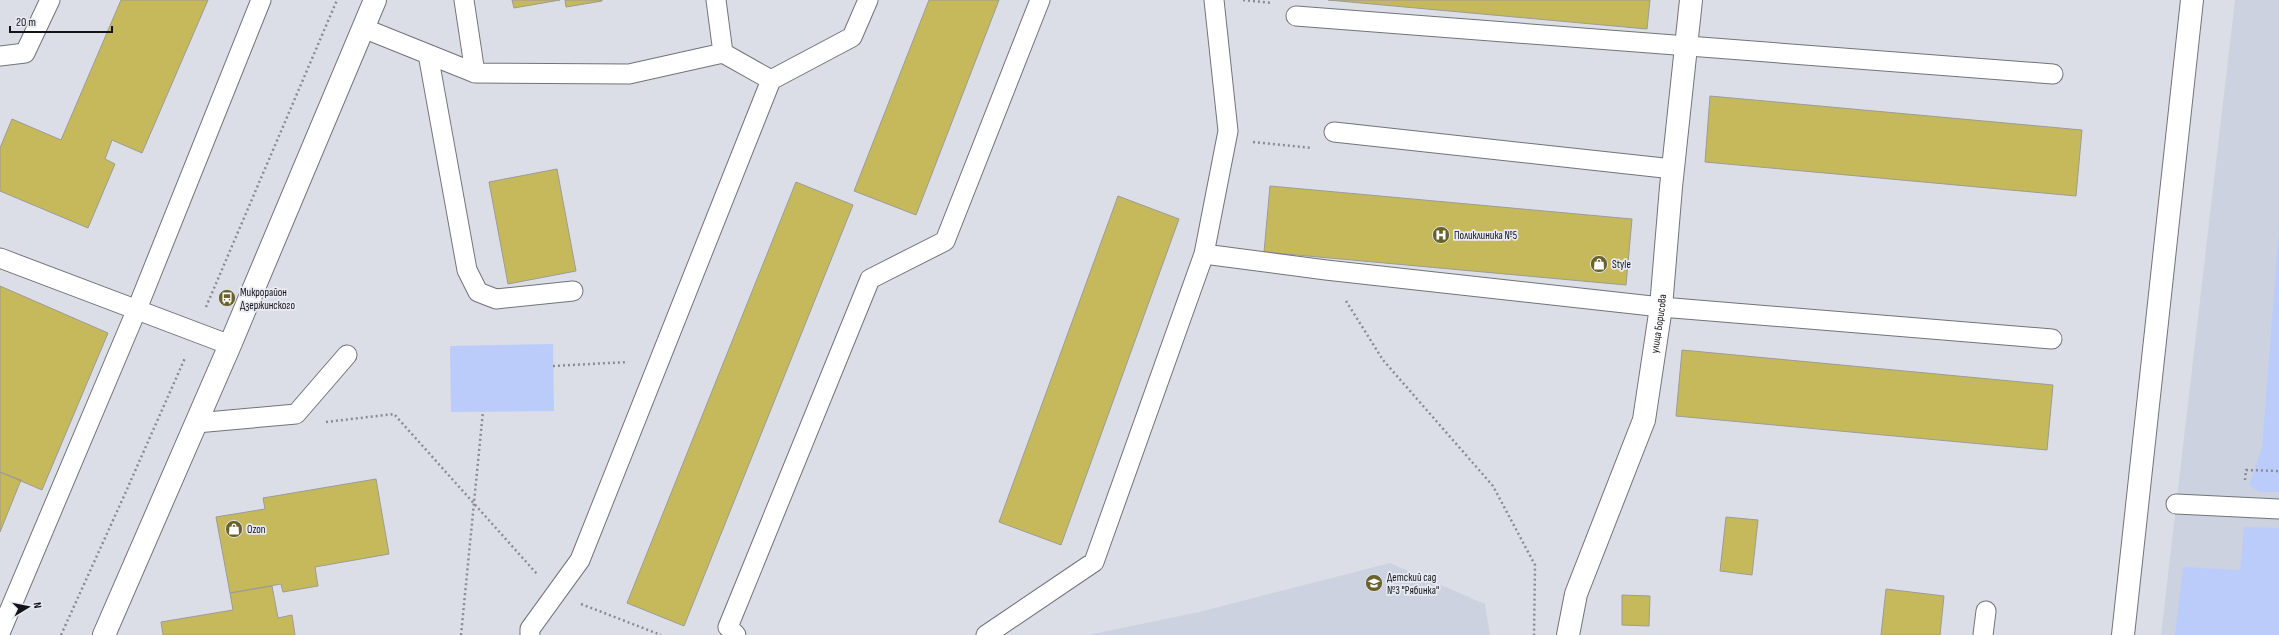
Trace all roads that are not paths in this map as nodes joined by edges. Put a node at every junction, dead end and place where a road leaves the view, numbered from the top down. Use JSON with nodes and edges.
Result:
{"nodes":[{"id":1,"x":50,"y":0,"type":"edge"},
{"id":2,"x":261,"y":0,"type":"edge"},
{"id":3,"x":375,"y":0,"type":"edge"},
{"id":4,"x":464,"y":0,"type":"edge"},
{"id":5,"x":716,"y":0,"type":"edge"},
{"id":6,"x":868,"y":0,"type":"edge"},
{"id":7,"x":1040,"y":0,"type":"edge"},
{"id":8,"x":1214,"y":0,"type":"edge"},
{"id":9,"x":1691,"y":0,"type":"edge"},
{"id":10,"x":2192,"y":0,"type":"edge"},
{"id":11,"x":1296,"y":16,"type":"dead end"},
{"id":12,"x":363,"y":28,"type":"junction"},
{"id":13,"x":1686,"y":47,"type":"junction"},
{"id":14,"x":723,"y":53,"type":"junction"},
{"id":15,"x":428,"y":54,"type":"junction"},
{"id":16,"x":0,"y":56,"type":"edge"},
{"id":17,"x":475,"y":73,"type":"junction"},
{"id":18,"x":2053,"y":74,"type":"dead end"},
{"id":19,"x":771,"y":80,"type":"junction"},
{"id":20,"x":1334,"y":132,"type":"dead end"},
{"id":21,"x":1673,"y":169,"type":"junction"},
{"id":22,"x":1204,"y":254,"type":"junction"},
{"id":23,"x":0,"y":258,"type":"edge"},
{"id":24,"x":573,"y":291,"type":"dead end"},
{"id":25,"x":1661,"y":307,"type":"junction"},
{"id":26,"x":137,"y":309,"type":"junction"},
{"id":27,"x":2052,"y":339,"type":"dead end"},
{"id":28,"x":230,"y":345,"type":"junction"},
{"id":29,"x":347,"y":355,"type":"dead end"},
{"id":30,"x":196,"y":423,"type":"junction"},
{"id":31,"x":2176,"y":504,"type":"dead end"},
{"id":32,"x":2279,"y":509,"type":"edge"},
{"id":33,"x":1986,"y":611,"type":"dead end"},
{"id":34,"x":0,"y":633,"type":"edge"},
{"id":35,"x":104,"y":635,"type":"edge"},
{"id":36,"x":530,"y":635,"type":"edge"},
{"id":37,"x":736,"y":635,"type":"edge"},
{"id":38,"x":986,"y":635,"type":"edge"},
{"id":39,"x":1568,"y":635,"type":"edge"},
{"id":40,"x":1983,"y":635,"type":"edge"},
{"id":41,"x":2123,"y":635,"type":"edge"}],
"edges":[{"from":1,"to":16,"type":"lane"},
{"from":2,"to":26,"type":"lane"},
{"from":3,"to":12,"type":"street"},
{"from":4,"to":17,"type":"lane"},
{"from":5,"to":14,"type":"lane"},
{"from":6,"to":19,"type":"lane"},
{"from":7,"to":37,"type":"lane"},
{"from":8,"to":22,"type":"lane"},
{"from":9,"to":13,"type":"street","name":"улица Борисова"},
{"from":10,"to":41,"type":"street"},
{"from":11,"to":13,"type":"lane"},
{"from":12,"to":15,"type":"lane"},
{"from":12,"to":28,"type":"street"},
{"from":13,"to":18,"type":"lane"},
{"from":13,"to":21,"type":"street","name":"улица Борисова"},
{"from":14,"to":17,"type":"lane"},
{"from":14,"to":19,"type":"lane"},
{"from":15,"to":17,"type":"lane"},
{"from":15,"to":24,"type":"lane"},
{"from":19,"to":36,"type":"lane"},
{"from":20,"to":21,"type":"lane"},
{"from":21,"to":25,"type":"street","name":"улица Борисова"},
{"from":22,"to":25,"type":"lane"},
{"from":22,"to":38,"type":"lane"},
{"from":23,"to":26,"type":"lane"},
{"from":25,"to":27,"type":"lane"},
{"from":25,"to":39,"type":"street","name":"улица Борисова"},
{"from":26,"to":28,"type":"lane"},
{"from":26,"to":34,"type":"lane"},
{"from":28,"to":30,"type":"street"},
{"from":29,"to":30,"type":"lane"},
{"from":30,"to":35,"type":"street"},
{"from":31,"to":32,"type":"lane"},
{"from":33,"to":40,"type":"lane"}]}
